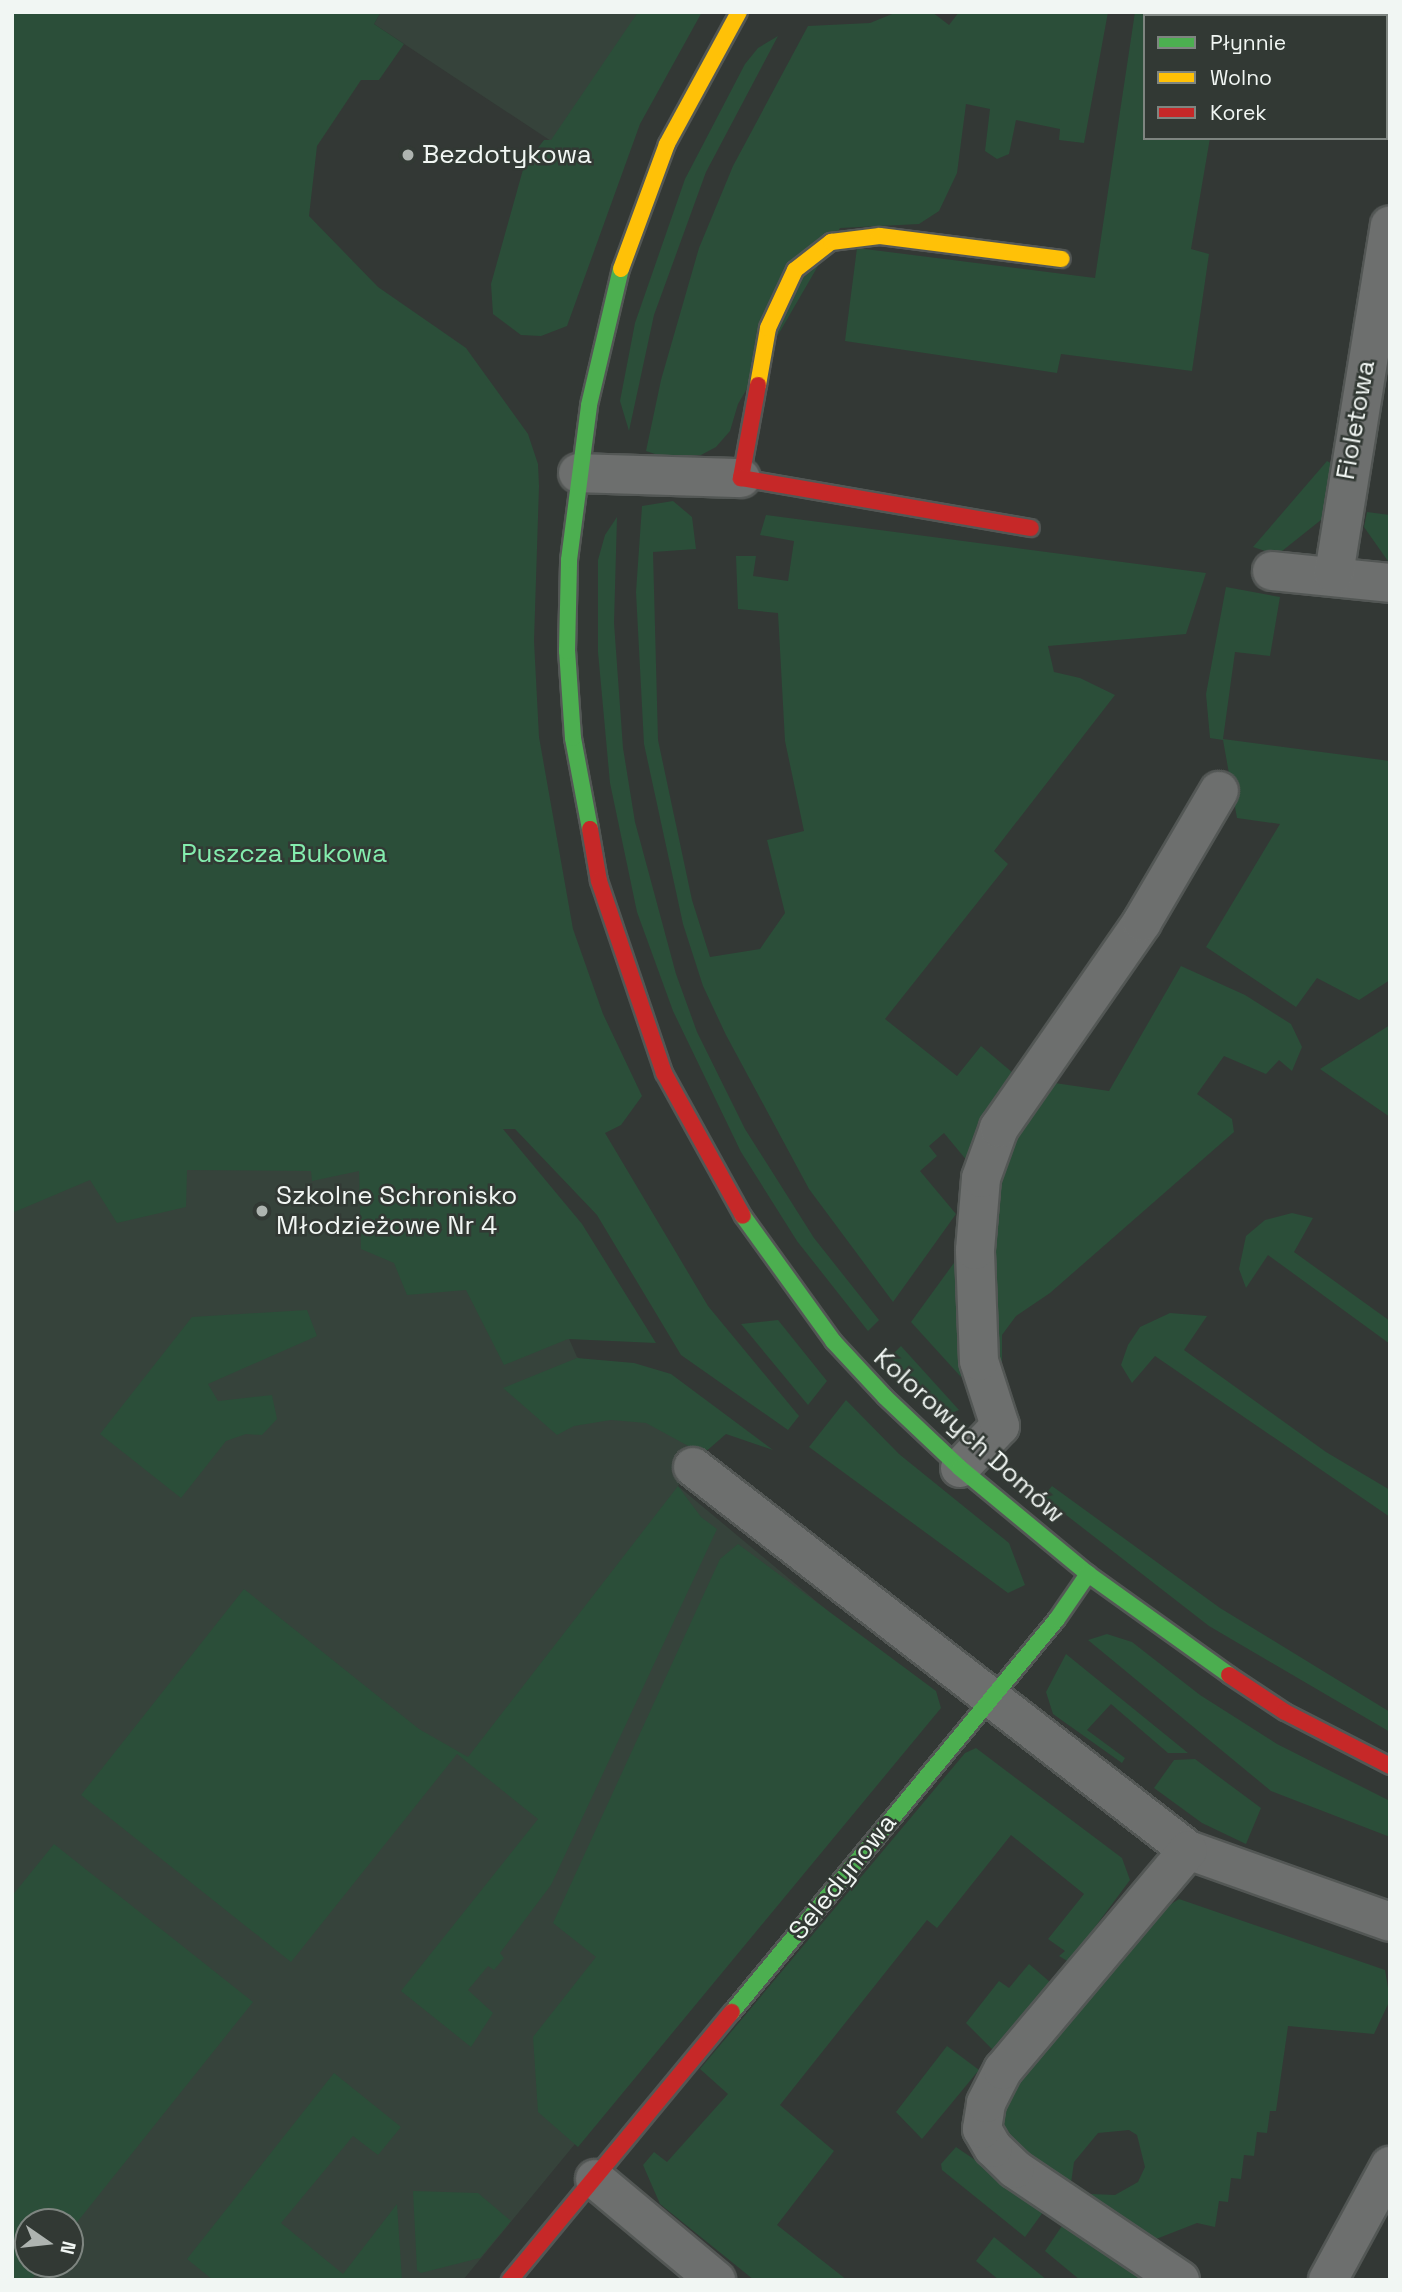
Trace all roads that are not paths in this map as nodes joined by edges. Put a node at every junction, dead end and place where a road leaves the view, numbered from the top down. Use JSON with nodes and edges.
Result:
{"nodes":[{"id":1,"x":739,"y":12,"type":"edge"},
{"id":2,"x":1390,"y":225,"type":"edge"},
{"id":3,"x":1062,"y":260,"type":"dead end"},
{"id":4,"x":578,"y":473,"type":"junction"},
{"id":5,"x":741,"y":478,"type":"junction"},
{"id":6,"x":1031,"y":528,"type":"dead end"},
{"id":7,"x":1272,"y":571,"type":"dead end"},
{"id":8,"x":1334,"y":574,"type":"junction"},
{"id":9,"x":1390,"y":583,"type":"edge"},
{"id":10,"x":1219,"y":791,"type":"dead end"},
{"id":11,"x":692,"y":1467,"type":"dead end"},
{"id":12,"x":960,"y":1468,"type":"junction"},
{"id":13,"x":1088,"y":1574,"type":"junction"},
{"id":14,"x":988,"y":1699,"type":"junction"},
{"id":15,"x":1390,"y":1766,"type":"edge"},
{"id":16,"x":1188,"y":1850,"type":"junction"},
{"id":17,"x":1390,"y":1922,"type":"edge"},
{"id":18,"x":1390,"y":2166,"type":"edge"},
{"id":19,"x":595,"y":2179,"type":"junction"},
{"id":20,"x":510,"y":2280,"type":"edge"},
{"id":21,"x":716,"y":2280,"type":"edge"},
{"id":22,"x":1180,"y":2280,"type":"edge"},
{"id":23,"x":1328,"y":2280,"type":"edge"}],
"edges":[{"from":1,"to":4,"type":"street","name":"Kolorowych Domów"},
{"from":2,"to":8,"type":"street","name":"Fioletowa"},
{"from":3,"to":5,"type":"street"},
{"from":4,"to":5,"type":"street"},
{"from":4,"to":12,"type":"street","name":"Kolorowych Domów"},
{"from":5,"to":6,"type":"street"},
{"from":7,"to":8,"type":"street"},
{"from":8,"to":9,"type":"street"},
{"from":10,"to":12,"type":"street"},
{"from":11,"to":14,"type":"street"},
{"from":12,"to":13,"type":"street","name":"Kolorowych Domów"},
{"from":13,"to":14,"type":"street","name":"Seledynowa"},
{"from":13,"to":15,"type":"street","name":"Kolorowych Domów"},
{"from":14,"to":16,"type":"street"},
{"from":14,"to":19,"type":"street","name":"Seledynowa"},
{"from":16,"to":17,"type":"street"},
{"from":16,"to":22,"type":"street"},
{"from":18,"to":23,"type":"street"},
{"from":19,"to":20,"type":"street","name":"Seledynowa"},
{"from":19,"to":21,"type":"street"}]}
